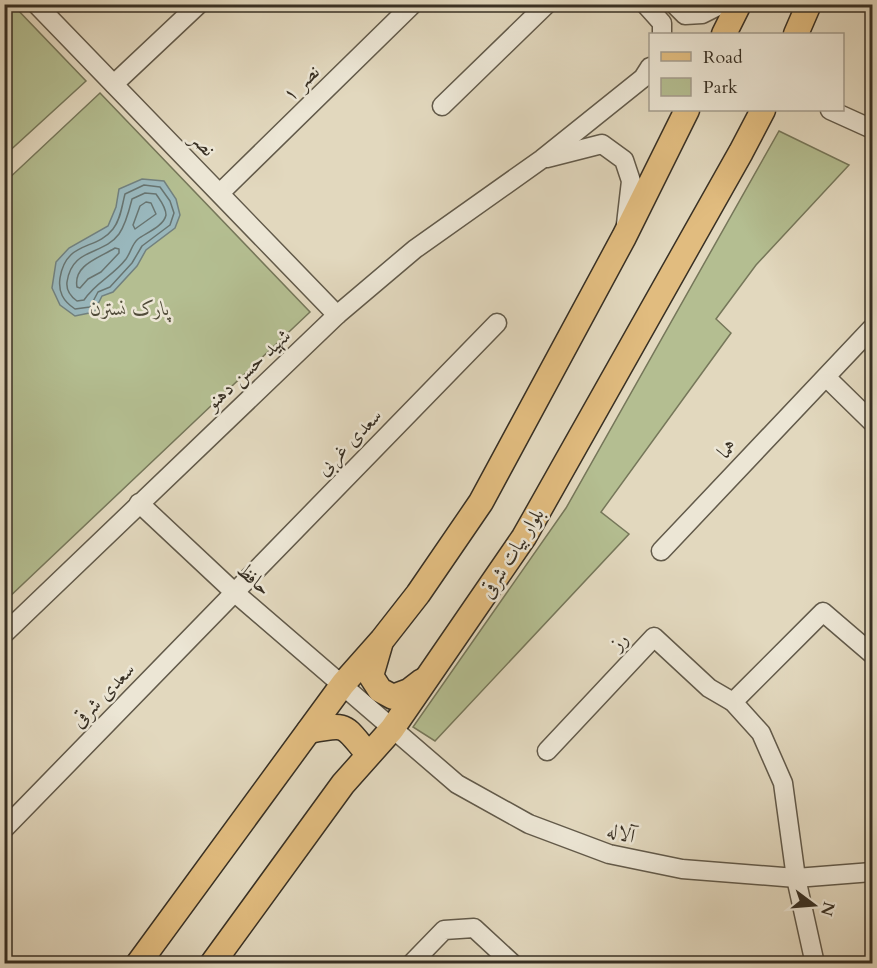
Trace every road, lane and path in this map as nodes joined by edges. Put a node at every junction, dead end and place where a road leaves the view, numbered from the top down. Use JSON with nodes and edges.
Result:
{"nodes":[{"id":1,"x":36,"y":4,"type":"edge"},
{"id":2,"x":199,"y":4,"type":"edge"},
{"id":3,"x":413,"y":4,"type":"edge"},
{"id":4,"x":547,"y":4,"type":"edge"},
{"id":5,"x":645,"y":4,"type":"edge"},
{"id":6,"x":674,"y":4,"type":"edge"},
{"id":7,"x":722,"y":4,"type":"edge"},
{"id":8,"x":739,"y":4,"type":"edge"},
{"id":9,"x":809,"y":4,"type":"edge"},
{"id":10,"x":662,"y":33,"type":"edge"},
{"id":11,"x":724,"y":33,"type":"edge"},
{"id":12,"x":796,"y":33,"type":"edge"},
{"id":13,"x":649,"y":70,"type":"edge"},
{"id":14,"x":114,"y":84,"type":"junction"},
{"id":15,"x":442,"y":106,"type":"dead end"},
{"id":16,"x":687,"y":111,"type":"edge"},
{"id":17,"x":762,"y":111,"type":"edge"},
{"id":18,"x":832,"y":111,"type":"edge"},
{"id":19,"x":873,"y":129,"type":"edge"},
{"id":20,"x":542,"y":159,"type":"junction"},
{"id":21,"x":220,"y":193,"type":"junction"},
{"id":22,"x":624,"y":237,"type":"junction"},
{"id":23,"x":337,"y":315,"type":"junction"},
{"id":24,"x":497,"y":323,"type":"dead end"},
{"id":25,"x":873,"y":328,"type":"edge"},
{"id":26,"x":827,"y":378,"type":"junction"},
{"id":27,"x":873,"y":422,"type":"edge"},
{"id":28,"x":139,"y":503,"type":"junction"},
{"id":29,"x":661,"y":551,"type":"dead end"},
{"id":30,"x":234,"y":592,"type":"junction"},
{"id":31,"x":4,"y":634,"type":"edge"},
{"id":32,"x":382,"y":640,"type":"junction"},
{"id":33,"x":873,"y":654,"type":"edge"},
{"id":34,"x":435,"y":669,"type":"junction"},
{"id":35,"x":343,"y":684,"type":"junction"},
{"id":36,"x":732,"y":702,"type":"junction"},
{"id":37,"x":392,"y":729,"type":"junction"},
{"id":38,"x":309,"y":731,"type":"junction"},
{"id":39,"x":547,"y":751,"type":"dead end"},
{"id":40,"x":368,"y":754,"type":"junction"},
{"id":41,"x":4,"y":828,"type":"edge"},
{"id":42,"x":873,"y":872,"type":"edge"},
{"id":43,"x":796,"y":878,"type":"junction"},
{"id":44,"x":138,"y":963,"type":"edge"},
{"id":45,"x":212,"y":963,"type":"edge"},
{"id":46,"x":411,"y":963,"type":"edge"},
{"id":47,"x":513,"y":963,"type":"edge"},
{"id":48,"x":815,"y":963,"type":"edge"}],
"edges":[{"from":1,"to":14,"type":"street","name":"نصر"},
{"from":2,"to":14,"type":"street"},
{"from":3,"to":21,"type":"street","name":"نصر ۱"},
{"from":4,"to":15,"type":"street"},
{"from":5,"to":10,"type":"street"},
{"from":6,"to":7,"type":"street"},
{"from":8,"to":11,"type":"main road"},
{"from":9,"to":12,"type":"main road"},
{"from":13,"to":20,"type":"street","name":"شهید حسن دهنو"},
{"from":14,"to":21,"type":"street","name":"نصر"},
{"from":16,"to":22,"type":"main road"},
{"from":17,"to":34,"type":"main road","name":"بلوار بیات شرقی"},
{"from":18,"to":19,"type":"street"},
{"from":20,"to":22,"type":"street"},
{"from":20,"to":23,"type":"street","name":"شهید حسن دهنو"},
{"from":21,"to":23,"type":"street","name":"نصر"},
{"from":22,"to":32,"type":"main road"},
{"from":23,"to":28,"type":"street","name":"شهید حسن دهنو"},
{"from":24,"to":30,"type":"street","name":"سعدی غربی"},
{"from":25,"to":26,"type":"street","name":"هما"},
{"from":26,"to":27,"type":"street"},
{"from":26,"to":29,"type":"street","name":"هما"},
{"from":28,"to":30,"type":"street","name":"حافظ"},
{"from":28,"to":31,"type":"street","name":"شهید حسن دهنو"},
{"from":30,"to":35,"type":"street","name":"حافظ"},
{"from":30,"to":41,"type":"street","name":"سعدی شرقی"},
{"from":32,"to":34,"type":"main road"},
{"from":32,"to":35,"type":"main road"},
{"from":33,"to":36,"type":"street"},
{"from":34,"to":37,"type":"main road","name":"بلوار بیات شرقی"},
{"from":35,"to":37,"type":"street","name":"حافظ"},
{"from":35,"to":38,"type":"main road"},
{"from":36,"to":39,"type":"street","name":"رز"},
{"from":36,"to":43,"type":"street","name":"رز"},
{"from":37,"to":40,"type":"main road","name":"بلوار بیات شرقی"},
{"from":37,"to":43,"type":"street","name":"آلاله"},
{"from":38,"to":40,"type":"main road"},
{"from":38,"to":44,"type":"main road"},
{"from":40,"to":45,"type":"main road","name":"بلوار بیات شرقی"},
{"from":42,"to":43,"type":"street","name":"آلاله"},
{"from":43,"to":48,"type":"street","name":"رز"},
{"from":46,"to":47,"type":"street"}]}
